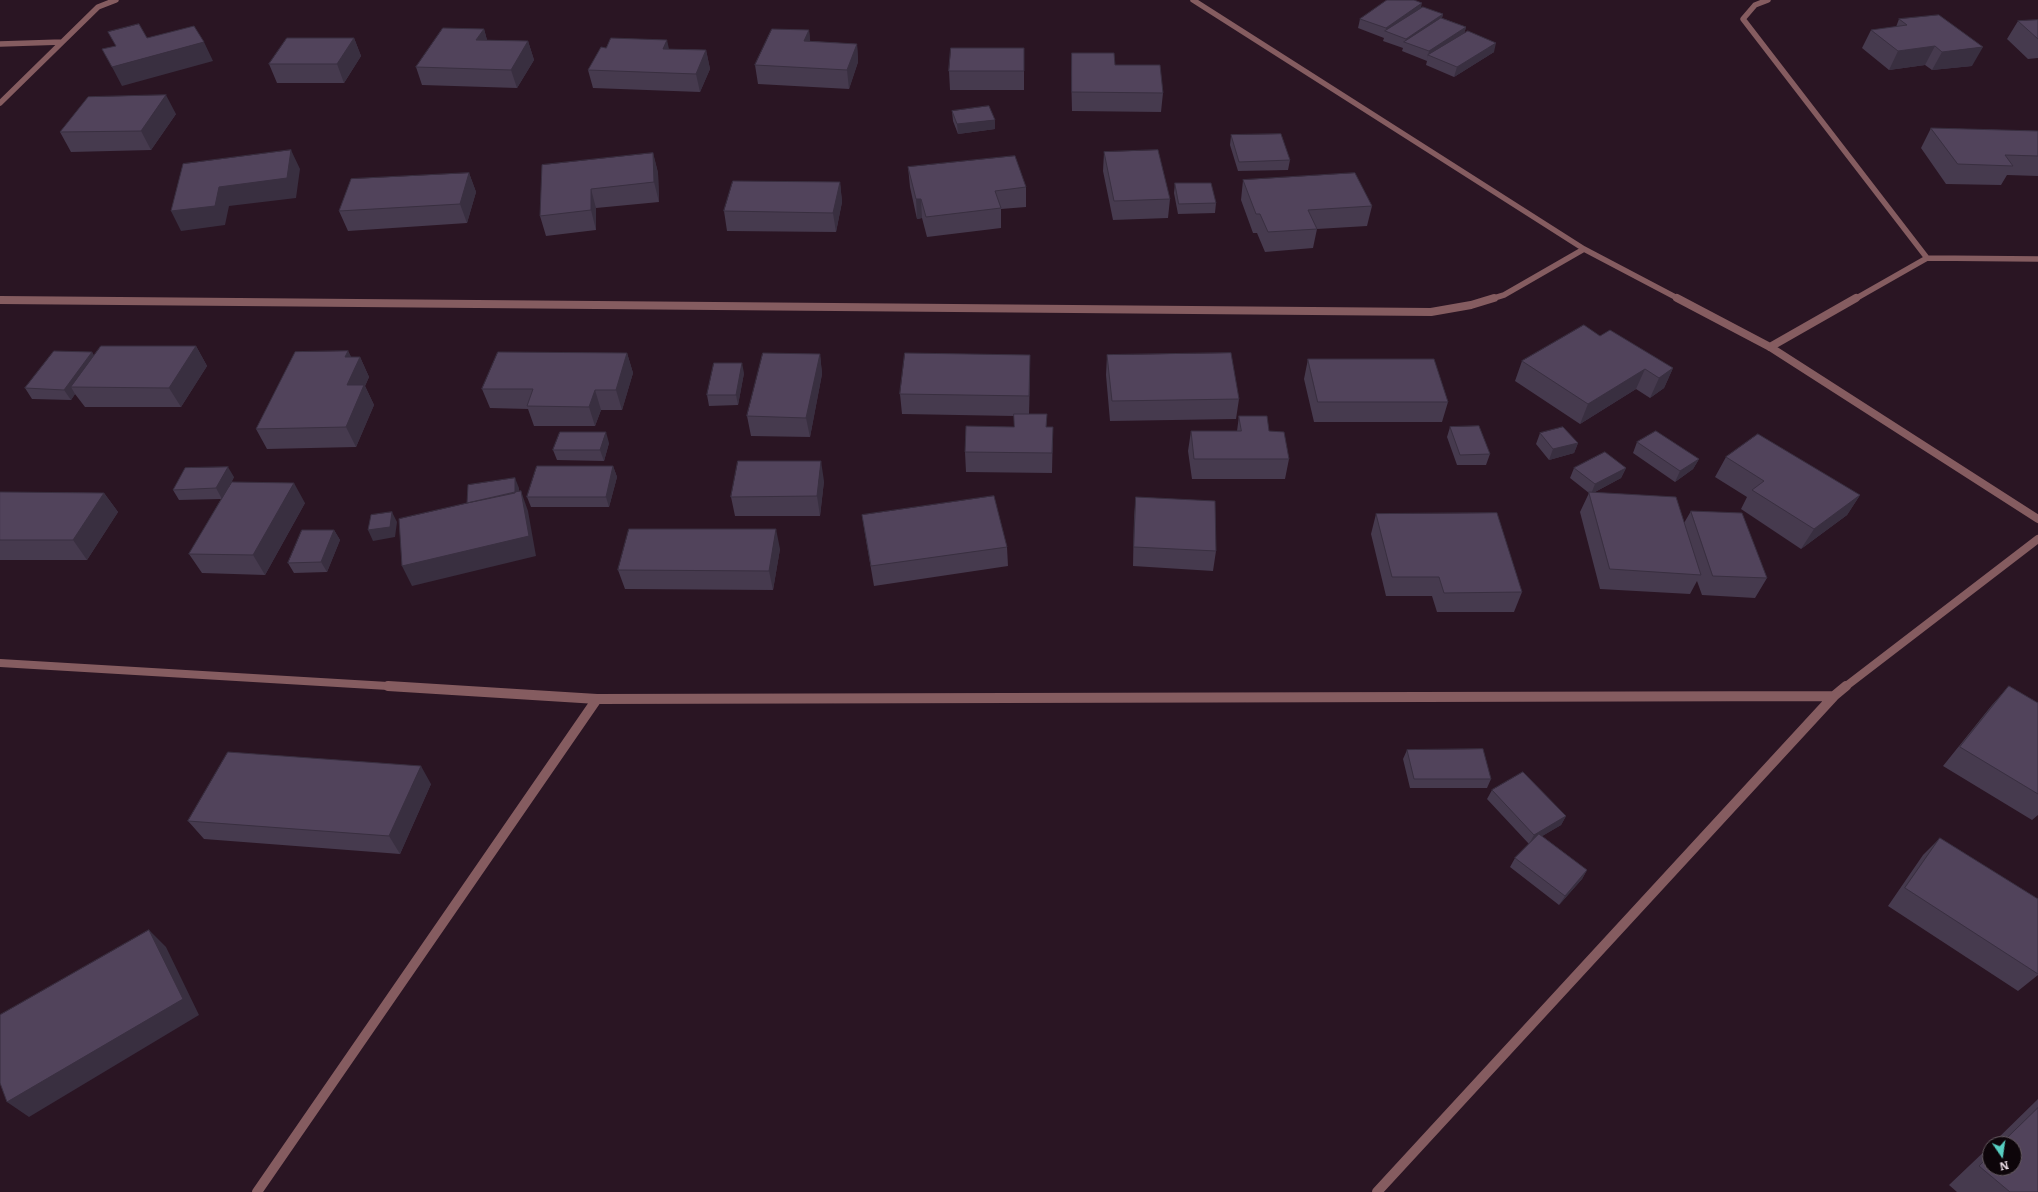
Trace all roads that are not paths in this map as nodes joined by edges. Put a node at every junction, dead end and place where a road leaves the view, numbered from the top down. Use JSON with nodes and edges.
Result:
{"nodes":[{"id":1,"x":116,"y":0,"type":"edge"},
{"id":2,"x":1194,"y":0,"type":"edge"},
{"id":3,"x":1768,"y":0,"type":"edge"},
{"id":4,"x":62,"y":42,"type":"junction"},
{"id":5,"x":0,"y":44,"type":"edge"},
{"id":6,"x":0,"y":104,"type":"edge"},
{"id":7,"x":1584,"y":249,"type":"junction"},
{"id":8,"x":1927,"y":258,"type":"junction"},
{"id":9,"x":2038,"y":259,"type":"edge"},
{"id":10,"x":0,"y":300,"type":"edge"},
{"id":11,"x":1770,"y":347,"type":"junction"},
{"id":12,"x":2038,"y":519,"type":"edge"},
{"id":13,"x":2038,"y":540,"type":"edge"},
{"id":14,"x":0,"y":663,"type":"edge"},
{"id":15,"x":1834,"y":696,"type":"junction"},
{"id":16,"x":598,"y":700,"type":"junction"},
{"id":17,"x":257,"y":1192,"type":"edge"},
{"id":18,"x":1377,"y":1192,"type":"edge"}],
"edges":[{"from":1,"to":4,"type":"street"},
{"from":2,"to":7,"type":"street"},
{"from":3,"to":8,"type":"street"},
{"from":4,"to":5,"type":"street"},
{"from":4,"to":6,"type":"street"},
{"from":7,"to":10,"type":"street"},
{"from":7,"to":11,"type":"street"},
{"from":8,"to":9,"type":"street"},
{"from":8,"to":11,"type":"street"},
{"from":11,"to":12,"type":"street"},
{"from":13,"to":15,"type":"street"},
{"from":14,"to":16,"type":"street"},
{"from":15,"to":16,"type":"street"},
{"from":15,"to":18,"type":"street"},
{"from":16,"to":17,"type":"street"}]}
